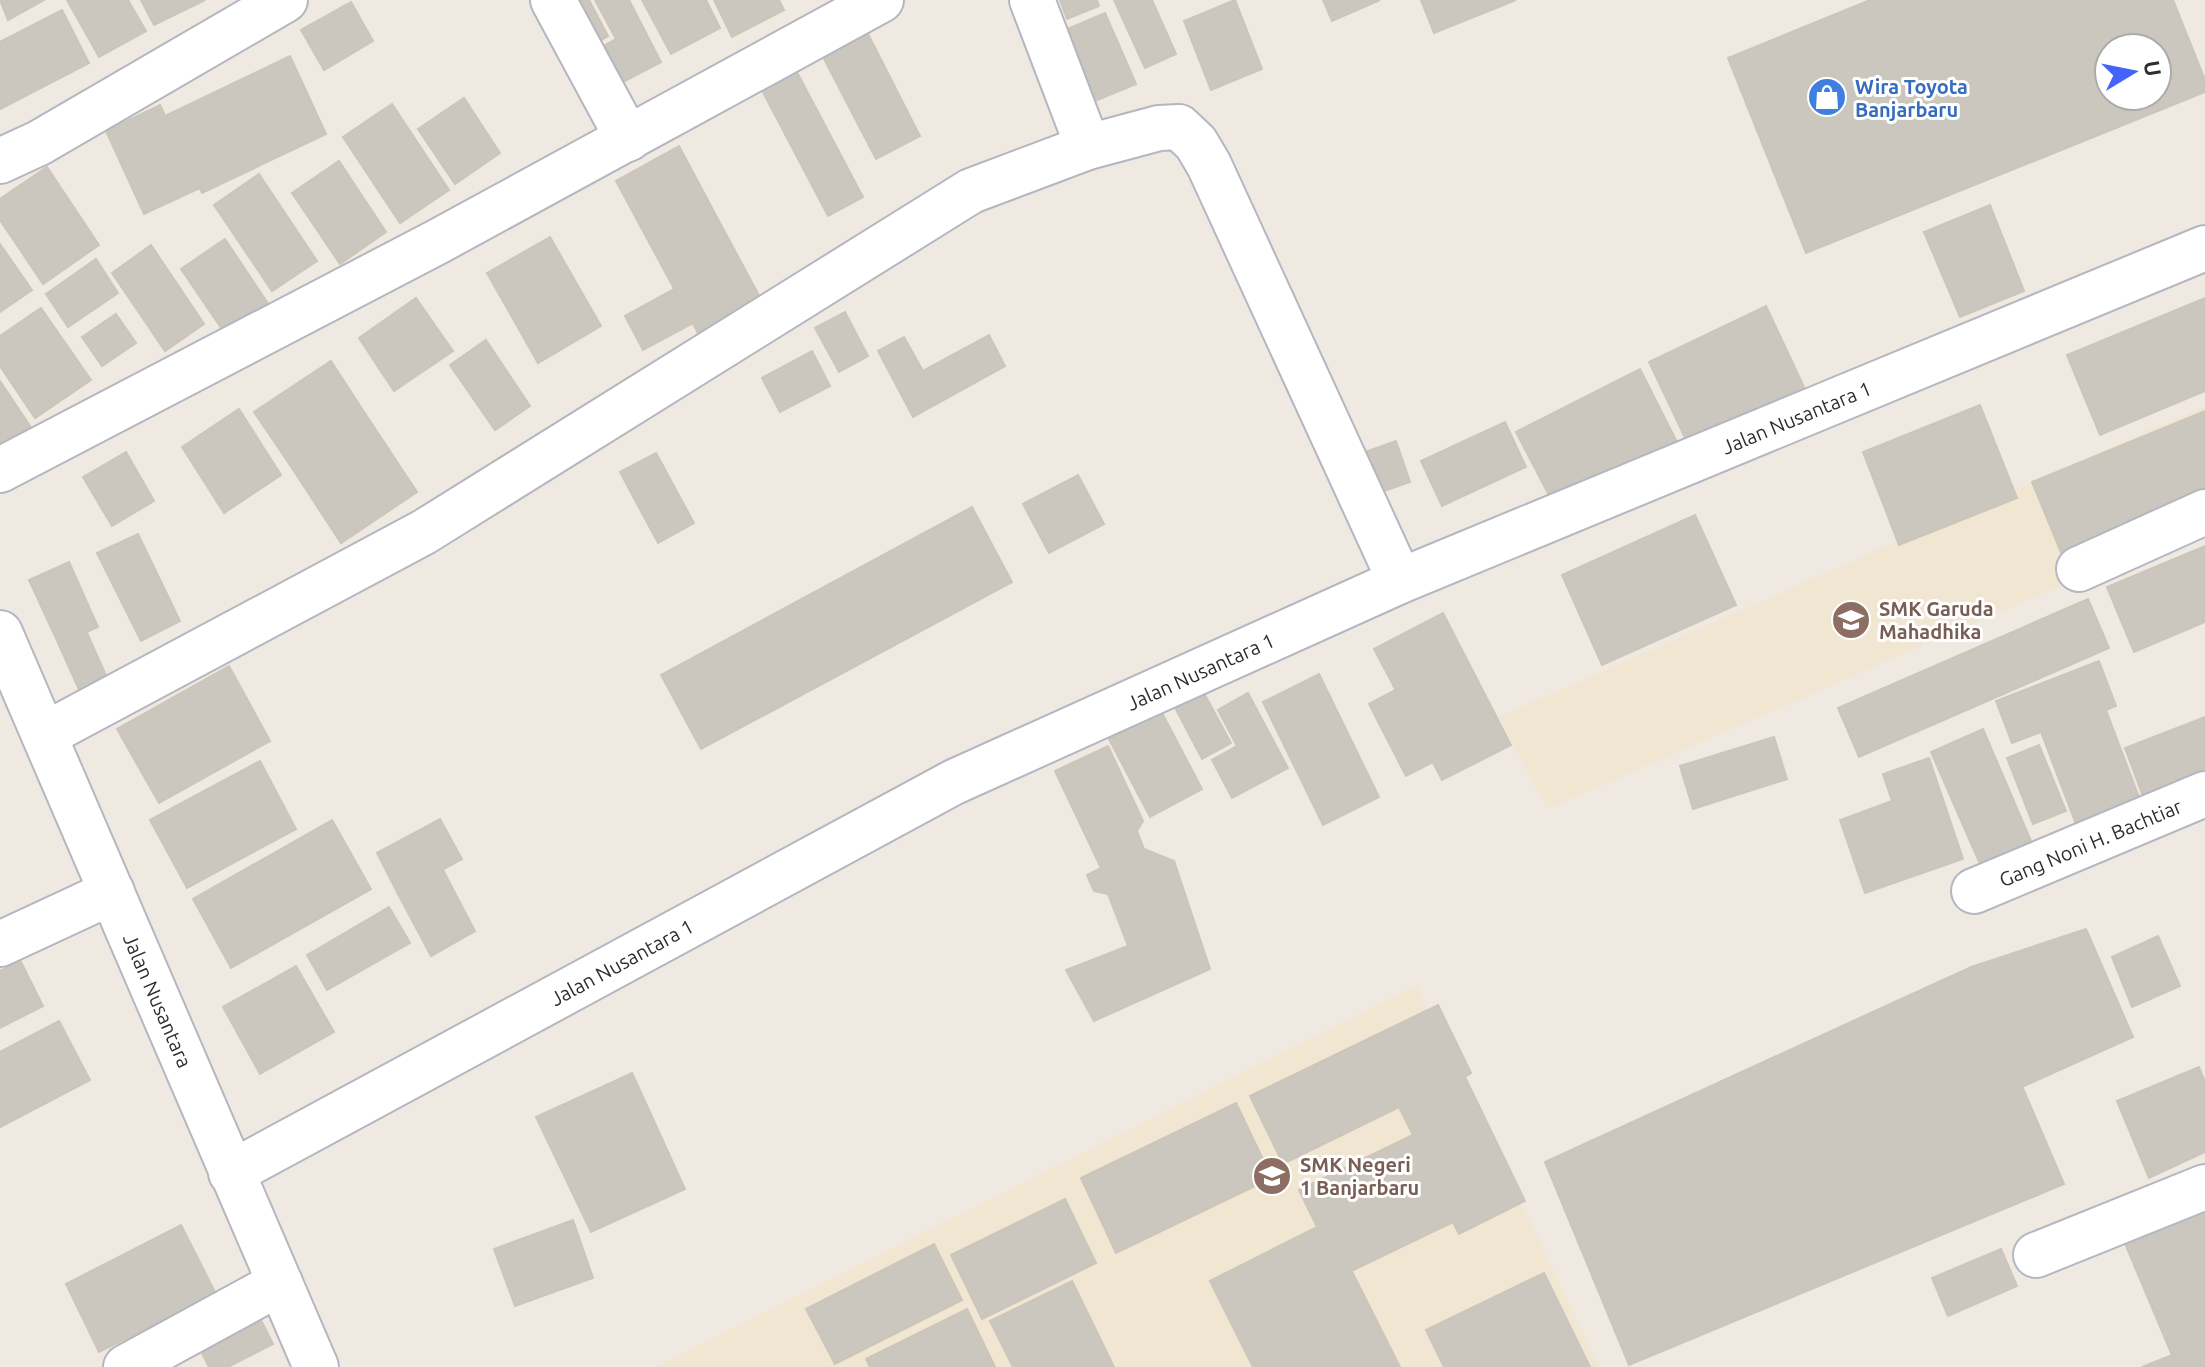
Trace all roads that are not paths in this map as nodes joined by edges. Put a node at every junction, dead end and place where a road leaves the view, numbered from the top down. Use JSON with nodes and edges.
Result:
{"nodes":[{"id":1,"x":285,"y":0,"type":"edge"},
{"id":2,"x":553,"y":0,"type":"edge"},
{"id":3,"x":881,"y":0,"type":"edge"},
{"id":4,"x":1032,"y":0,"type":"edge"},
{"id":5,"x":628,"y":139,"type":"junction"},
{"id":6,"x":1088,"y":147,"type":"junction"},
{"id":7,"x":0,"y":161,"type":"edge"},
{"id":8,"x":2205,"y":248,"type":"edge"},
{"id":9,"x":0,"y":470,"type":"edge"},
{"id":10,"x":2205,"y":512,"type":"edge"},
{"id":11,"x":2079,"y":569,"type":"dead end"},
{"id":12,"x":1400,"y":581,"type":"junction"},
{"id":13,"x":0,"y":633,"type":"edge"},
{"id":14,"x":46,"y":734,"type":"junction"},
{"id":15,"x":2205,"y":794,"type":"edge"},
{"id":16,"x":1974,"y":891,"type":"dead end"},
{"id":17,"x":112,"y":892,"type":"junction"},
{"id":18,"x":0,"y":944,"type":"edge"},
{"id":19,"x":231,"y":1173,"type":"junction"},
{"id":20,"x":2205,"y":1187,"type":"edge"},
{"id":21,"x":2036,"y":1255,"type":"dead end"},
{"id":22,"x":280,"y":1283,"type":"junction"},
{"id":23,"x":126,"y":1367,"type":"edge"},
{"id":24,"x":316,"y":1367,"type":"edge"}],
"edges":[{"from":1,"to":7,"type":"street"},
{"from":2,"to":5,"type":"street"},
{"from":3,"to":5,"type":"street"},
{"from":4,"to":6,"type":"street"},
{"from":5,"to":9,"type":"street"},
{"from":6,"to":12,"type":"street"},
{"from":6,"to":14,"type":"street"},
{"from":8,"to":12,"type":"street","name":"Jalan Nusantara 1"},
{"from":10,"to":11,"type":"street"},
{"from":12,"to":19,"type":"street","name":"Jalan Nusantara 1"},
{"from":13,"to":14,"type":"street","name":"Jalan Nusantara"},
{"from":14,"to":17,"type":"street","name":"Jalan Nusantara"},
{"from":15,"to":16,"type":"street","name":"Gang Noni H. Bachtiar"},
{"from":17,"to":18,"type":"street"},
{"from":17,"to":19,"type":"street","name":"Jalan Nusantara"},
{"from":19,"to":22,"type":"street","name":"Jalan Nusantara"},
{"from":20,"to":21,"type":"street"},
{"from":22,"to":23,"type":"street"},
{"from":22,"to":24,"type":"street","name":"Jalan Nusantara"}]}
